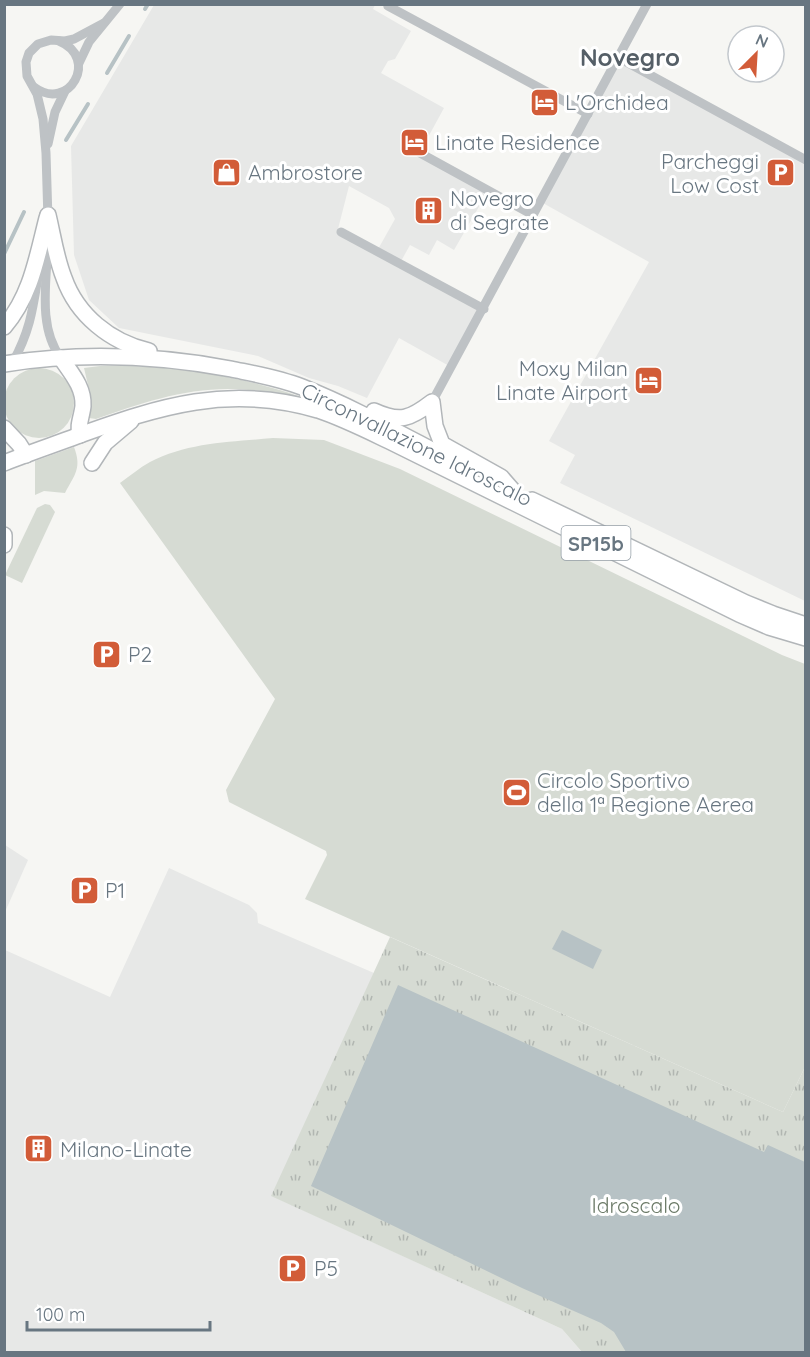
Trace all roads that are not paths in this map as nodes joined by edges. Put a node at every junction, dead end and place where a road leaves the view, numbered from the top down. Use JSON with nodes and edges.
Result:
{"nodes":[{"id":1,"x":120,"y":4,"type":"edge"},
{"id":2,"x":388,"y":4,"type":"edge"},
{"id":3,"x":647,"y":4,"type":"edge"},
{"id":4,"x":104,"y":23,"type":"junction"},
{"id":5,"x":59,"y":41,"type":"junction"},
{"id":6,"x":619,"y":58,"type":"junction"},
{"id":7,"x":79,"y":63,"type":"junction"},
{"id":8,"x":34,"y":87,"type":"junction"},
{"id":9,"x":65,"y":91,"type":"junction"},
{"id":10,"x":588,"y":114,"type":"junction"},
{"id":11,"x":46,"y":153,"type":"junction"},
{"id":12,"x":420,"y":153,"type":"dead end"},
{"id":13,"x":806,"y":160,"type":"edge"},
{"id":14,"x":48,"y":215,"type":"junction"},
{"id":15,"x":533,"y":215,"type":"junction"},
{"id":16,"x":341,"y":232,"type":"dead end"},
{"id":17,"x":484,"y":309,"type":"junction"},
{"id":18,"x":4,"y":327,"type":"edge"},
{"id":19,"x":61,"y":358,"type":"junction"},
{"id":20,"x":9,"y":363,"type":"edge"},
{"id":21,"x":210,"y":365,"type":"junction"},
{"id":22,"x":4,"y":378,"type":"edge"},
{"id":23,"x":300,"y":386,"type":"junction"},
{"id":24,"x":432,"y":402,"type":"junction"},
{"id":25,"x":152,"y":410,"type":"junction"},
{"id":26,"x":4,"y":428,"type":"edge"},
{"id":27,"x":80,"y":435,"type":"junction"},
{"id":28,"x":26,"y":455,"type":"junction"},
{"id":29,"x":4,"y":463,"type":"edge"},
{"id":30,"x":92,"y":463,"type":"dead end"},
{"id":31,"x":514,"y":492,"type":"junction"},
{"id":32,"x":4,"y":535,"type":"edge"},
{"id":33,"x":4,"y":545,"type":"edge"},
{"id":34,"x":806,"y":625,"type":"edge"},
{"id":35,"x":806,"y":638,"type":"edge"}],
"edges":[{"from":1,"to":4,"type":"street"},
{"from":2,"to":10,"type":"street"},
{"from":3,"to":6,"type":"street"},
{"from":4,"to":5,"type":"street"},
{"from":4,"to":7,"type":"street"},
{"from":5,"to":7,"type":"street"},
{"from":5,"to":8,"type":"street"},
{"from":6,"to":10,"type":"street"},
{"from":6,"to":13,"type":"street"},
{"from":7,"to":9,"type":"street"},
{"from":8,"to":9,"type":"street"},
{"from":8,"to":11,"type":"street"},
{"from":9,"to":11,"type":"street"},
{"from":10,"to":15,"type":"street"},
{"from":11,"to":14,"type":"street"},
{"from":12,"to":15,"type":"street"},
{"from":14,"to":18,"type":"main road"},
{"from":14,"to":19,"type":"street"},
{"from":14,"to":20,"type":"street"},
{"from":14,"to":21,"type":"main road"},
{"from":15,"to":17,"type":"street"},
{"from":16,"to":17,"type":"street"},
{"from":17,"to":24,"type":"street"},
{"from":19,"to":20,"type":"main road","name":"Circonvallazione Idroscalo","number":"SP15b"},
{"from":19,"to":21,"type":"main road","name":"Circonvallazione Idroscalo","number":"SP15b"},
{"from":19,"to":27,"type":"main road"},
{"from":20,"to":22,"type":"main road"},
{"from":21,"to":23,"type":"main road","name":"Circonvallazione Idroscalo","number":"SP15b"},
{"from":23,"to":24,"type":"main road"},
{"from":23,"to":31,"type":"main road","name":"Circonvallazione Idroscalo","number":"SP15b"},
{"from":24,"to":31,"type":"main road"},
{"from":25,"to":27,"type":"main road","name":"Circonvallazione Idroscalo","number":"SP15b"},
{"from":25,"to":30,"type":"main road"},
{"from":25,"to":35,"type":"main road","name":"Circonvallazione Idroscalo","number":"SP15b"},
{"from":26,"to":28,"type":"main road"},
{"from":27,"to":28,"type":"main road","name":"Circonvallazione Idroscalo","number":"SP15b"},
{"from":28,"to":29,"type":"main road","name":"Circonvallazione Idroscalo","number":"SP15b"},
{"from":31,"to":34,"type":"main road","name":"Circonvallazione Idroscalo","number":"SP15b"},
{"from":32,"to":33,"type":"main road"}]}
